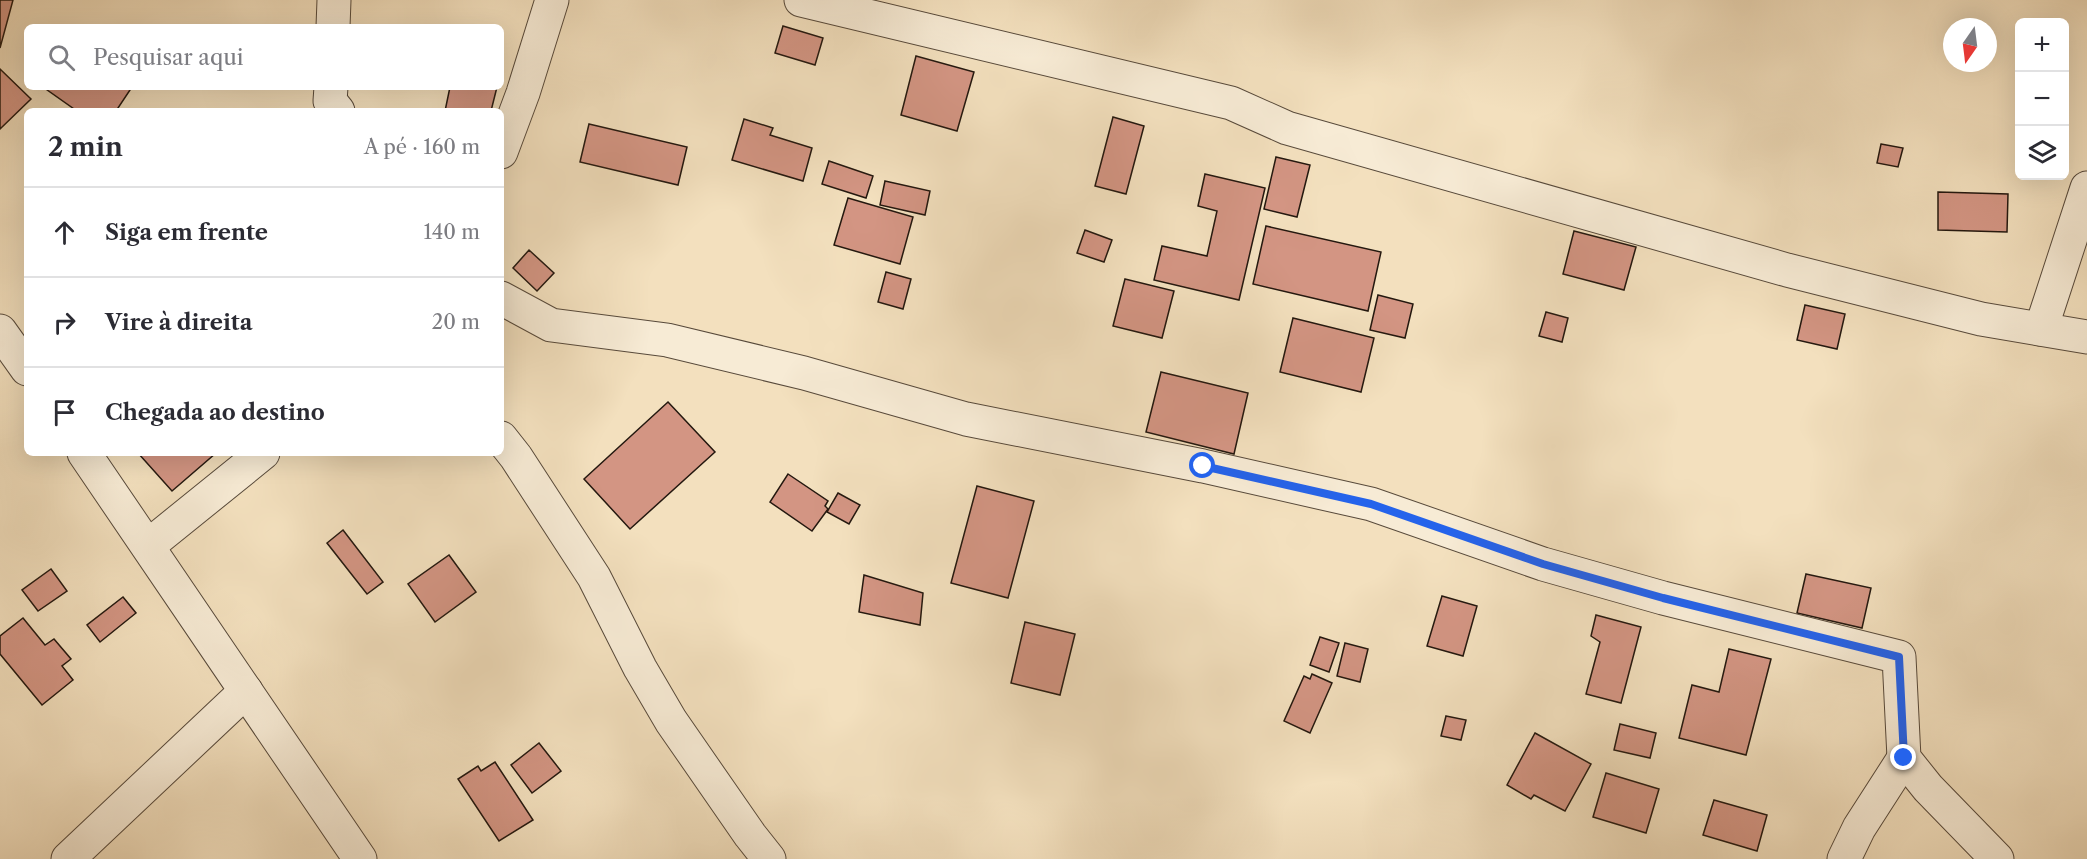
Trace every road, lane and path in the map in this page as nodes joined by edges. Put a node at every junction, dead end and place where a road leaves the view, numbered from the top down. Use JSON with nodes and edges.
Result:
{"nodes":[{"id":1,"x":334,"y":0,"type":"edge"},
{"id":2,"x":552,"y":0,"type":"edge"},
{"id":3,"x":801,"y":0,"type":"edge"},
{"id":4,"x":333,"y":24,"type":"edge"},
{"id":5,"x":331,"y":90,"type":"edge"},
{"id":6,"x":336,"y":108,"type":"edge"},
{"id":7,"x":504,"y":144,"type":"edge"},
{"id":8,"x":2087,"y":188,"type":"edge"},
{"id":9,"x":504,"y":300,"type":"edge"},
{"id":10,"x":2041,"y":329,"type":"junction"},
{"id":11,"x":0,"y":331,"type":"edge"},
{"id":12,"x":2087,"y":337,"type":"edge"},
{"id":13,"x":24,"y":365,"type":"edge"},
{"id":14,"x":504,"y":442,"type":"edge"},
{"id":15,"x":86,"y":456,"type":"edge"},
{"id":16,"x":259,"y":456,"type":"edge"},
{"id":17,"x":148,"y":546,"type":"junction"},
{"id":18,"x":246,"y":691,"type":"junction"},
{"id":19,"x":1904,"y":758,"type":"junction"},
{"id":20,"x":68,"y":859,"type":"edge"},
{"id":21,"x":360,"y":859,"type":"edge"},
{"id":22,"x":769,"y":859,"type":"edge"},
{"id":23,"x":1844,"y":859,"type":"edge"},
{"id":24,"x":1997,"y":859,"type":"edge"}],
"edges":[{"from":1,"to":4,"type":"street"},
{"from":2,"to":7,"type":"street"},
{"from":3,"to":10,"type":"street"},
{"from":5,"to":6,"type":"street"},
{"from":8,"to":10,"type":"street"},
{"from":9,"to":19,"type":"street"},
{"from":10,"to":12,"type":"street"},
{"from":11,"to":13,"type":"street"},
{"from":14,"to":22,"type":"street"},
{"from":15,"to":17,"type":"street"},
{"from":16,"to":17,"type":"street"},
{"from":17,"to":18,"type":"street"},
{"from":18,"to":20,"type":"street"},
{"from":18,"to":21,"type":"street"},
{"from":19,"to":23,"type":"street"},
{"from":19,"to":24,"type":"street"}]}
